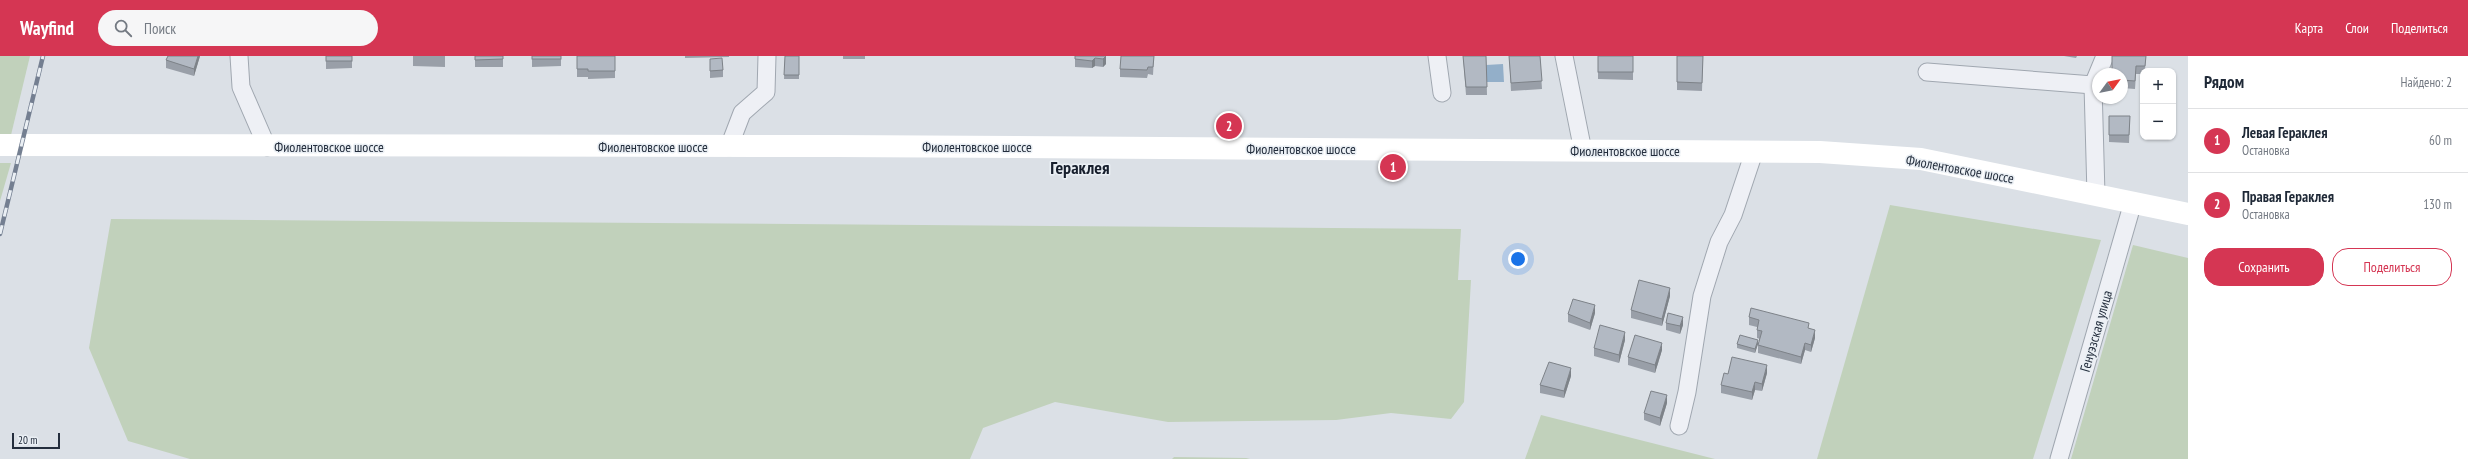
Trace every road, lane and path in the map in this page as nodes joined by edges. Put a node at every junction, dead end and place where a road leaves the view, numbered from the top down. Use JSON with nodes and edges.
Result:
{"nodes":[{"id":1,"x":239,"y":56,"type":"edge"},
{"id":2,"x":767,"y":56,"type":"edge"},
{"id":3,"x":1437,"y":56,"type":"edge"},
{"id":4,"x":1564,"y":56,"type":"edge"},
{"id":5,"x":2105,"y":56,"type":"edge"},
{"id":6,"x":2100,"y":68,"type":"edge"},
{"id":7,"x":1927,"y":72,"type":"dead end"},
{"id":8,"x":2092,"y":85,"type":"edge"},
{"id":9,"x":1442,"y":93,"type":"dead end"},
{"id":10,"x":2094,"y":104,"type":"edge"},
{"id":11,"x":0,"y":146,"type":"edge"},
{"id":12,"x":267,"y":147,"type":"junction"},
{"id":13,"x":729,"y":147,"type":"junction"},
{"id":14,"x":1583,"y":151,"type":"junction"},
{"id":15,"x":1754,"y":152,"type":"junction"},
{"id":16,"x":2096,"y":195,"type":"junction"},
{"id":17,"x":2133,"y":202,"type":"junction"},
{"id":18,"x":2188,"y":214,"type":"edge"},
{"id":19,"x":1679,"y":426,"type":"dead end"},
{"id":20,"x":2059,"y":459,"type":"edge"}],
"edges":[{"from":1,"to":12,"type":"street"},
{"from":2,"to":13,"type":"street"},
{"from":3,"to":9,"type":"street"},
{"from":4,"to":14,"type":"street"},
{"from":5,"to":6,"type":"street"},
{"from":7,"to":8,"type":"street"},
{"from":10,"to":16,"type":"street"},
{"from":11,"to":12,"type":"main road","name":"Фиолентовское шоссе"},
{"from":12,"to":13,"type":"main road","name":"Фиолентовское шоссе"},
{"from":13,"to":14,"type":"main road","name":"Фиолентовское шоссе"},
{"from":14,"to":15,"type":"main road","name":"Фиолентовское шоссе"},
{"from":15,"to":16,"type":"main road","name":"Фиолентовское шоссе"},
{"from":15,"to":19,"type":"street"},
{"from":16,"to":17,"type":"main road","name":"Фиолентовское шоссе"},
{"from":17,"to":18,"type":"main road","name":"Фиолентовское шоссе"},
{"from":17,"to":20,"type":"street","name":"Генуэзская улица"}]}
